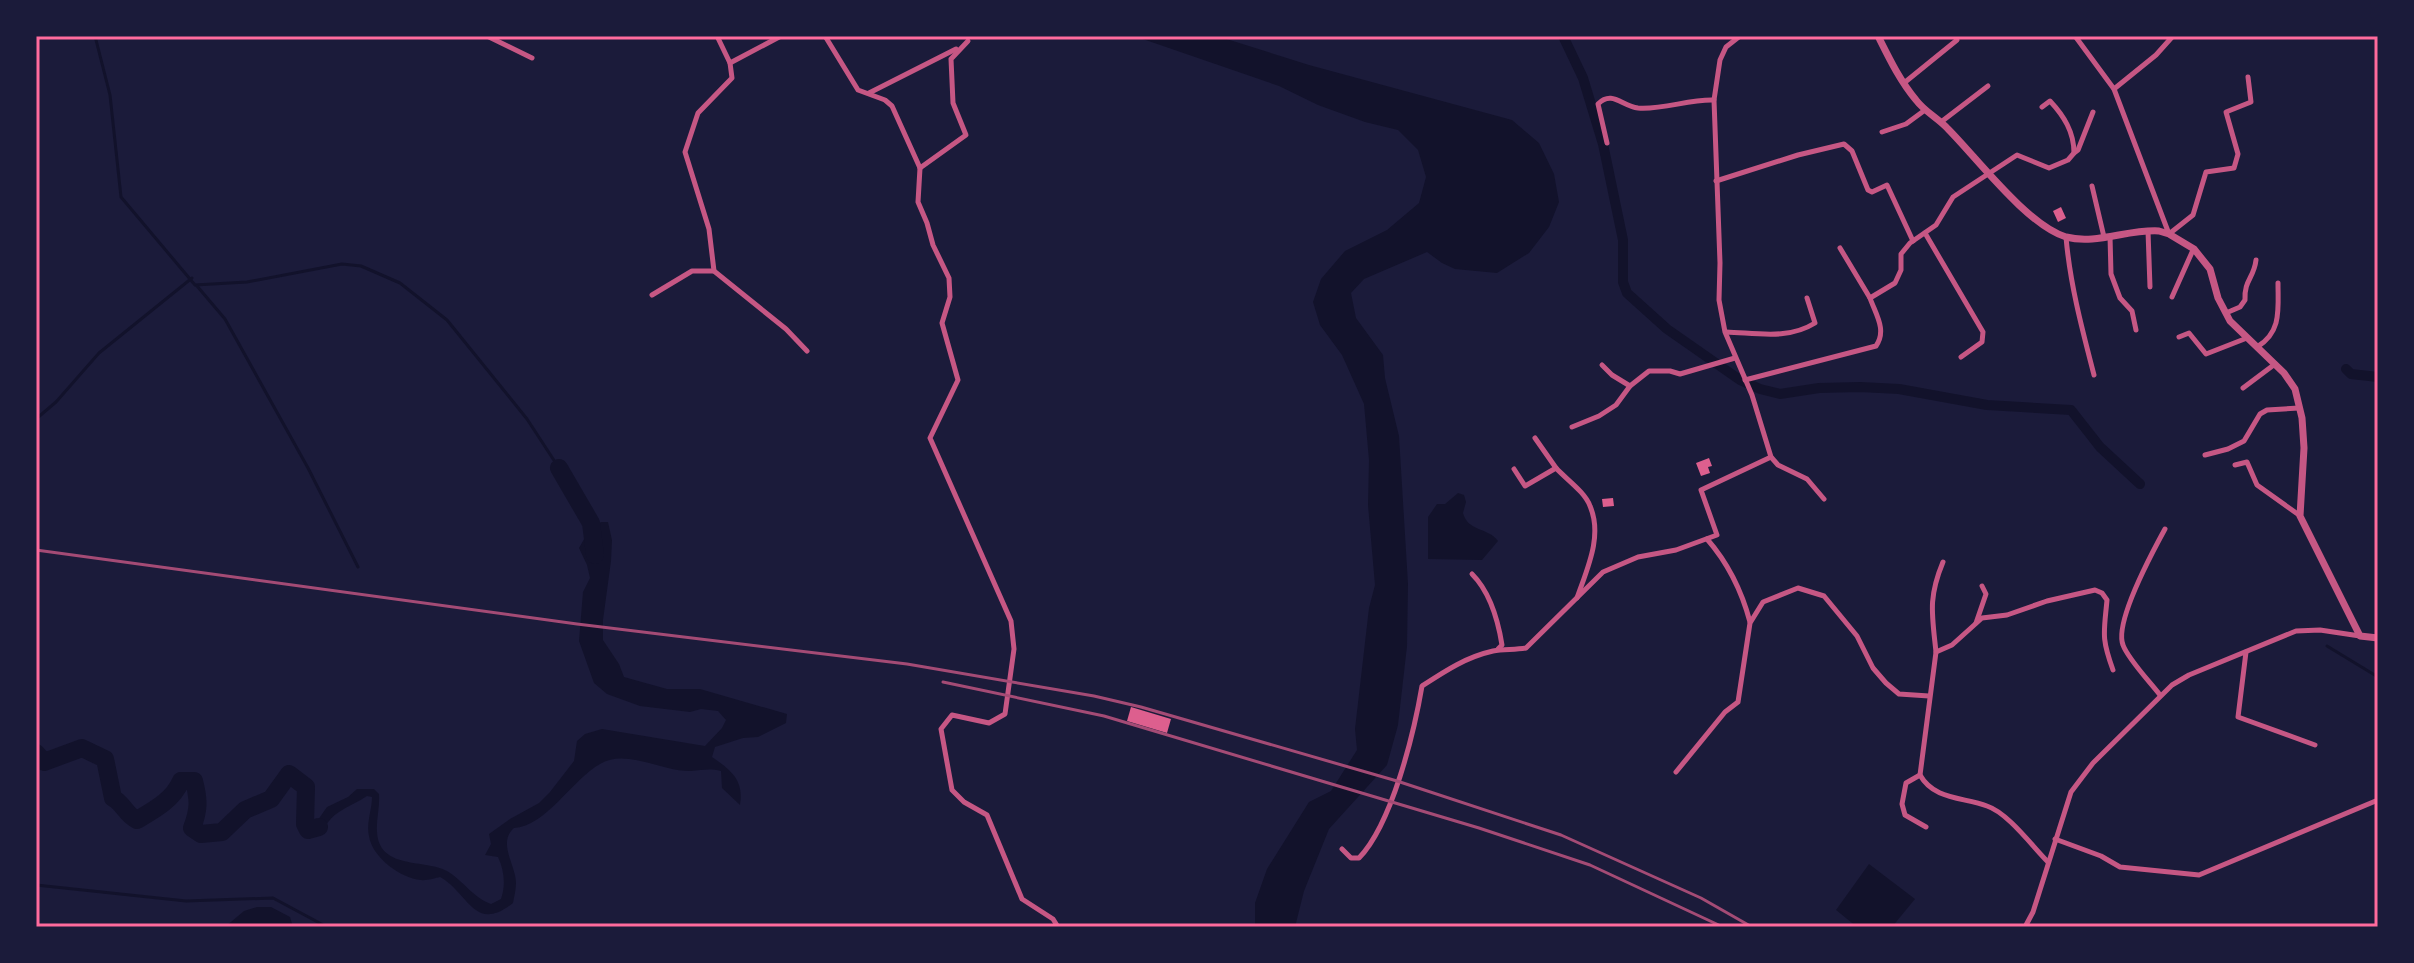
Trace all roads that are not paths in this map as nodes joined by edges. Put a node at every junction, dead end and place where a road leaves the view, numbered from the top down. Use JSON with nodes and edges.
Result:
{"nodes":[{"id":1,"x":487,"y":36,"type":"edge"},
{"id":2,"x":717,"y":36,"type":"edge"},
{"id":3,"x":781,"y":36,"type":"edge"},
{"id":4,"x":825,"y":36,"type":"edge"},
{"id":5,"x":1740,"y":36,"type":"edge"},
{"id":6,"x":1878,"y":36,"type":"edge"},
{"id":7,"x":2075,"y":36,"type":"edge"},
{"id":8,"x":2173,"y":36,"type":"edge"},
{"id":9,"x":1957,"y":40,"type":"dead end"},
{"id":10,"x":968,"y":41,"type":"dead end"},
{"id":11,"x":961,"y":47,"type":"junction"},
{"id":12,"x":532,"y":58,"type":"dead end"},
{"id":13,"x":730,"y":63,"type":"junction"},
{"id":14,"x":2248,"y":77,"type":"dead end"},
{"id":15,"x":1904,"y":83,"type":"junction"},
{"id":16,"x":1988,"y":86,"type":"dead end"},
{"id":17,"x":2114,"y":89,"type":"junction"},
{"id":18,"x":869,"y":93,"type":"junction"},
{"id":19,"x":1714,"y":100,"type":"junction"},
{"id":20,"x":2042,"y":107,"type":"dead end"},
{"id":21,"x":1925,"y":110,"type":"junction"},
{"id":22,"x":2093,"y":112,"type":"dead end"},
{"id":23,"x":1941,"y":122,"type":"junction"},
{"id":24,"x":1882,"y":132,"type":"dead end"},
{"id":25,"x":1607,"y":143,"type":"dead end"},
{"id":26,"x":2074,"y":153,"type":"junction"},
{"id":27,"x":920,"y":168,"type":"junction"},
{"id":28,"x":1990,"y":174,"type":"junction"},
{"id":29,"x":1716,"y":181,"type":"junction"},
{"id":30,"x":2092,"y":186,"type":"dead end"},
{"id":31,"x":2148,"y":231,"type":"junction"},
{"id":32,"x":1925,"y":233,"type":"junction"},
{"id":33,"x":2169,"y":234,"type":"junction"},
{"id":34,"x":2066,"y":236,"type":"junction"},
{"id":35,"x":2107,"y":236,"type":"junction"},
{"id":36,"x":1913,"y":241,"type":"junction"},
{"id":37,"x":1840,"y":248,"type":"dead end"},
{"id":38,"x":2194,"y":249,"type":"junction"},
{"id":39,"x":2256,"y":260,"type":"dead end"},
{"id":40,"x":714,"y":271,"type":"junction"},
{"id":41,"x":2278,"y":283,"type":"dead end"},
{"id":42,"x":2150,"y":287,"type":"dead end"},
{"id":43,"x":652,"y":295,"type":"dead end"},
{"id":44,"x":2172,"y":297,"type":"dead end"},
{"id":45,"x":1807,"y":298,"type":"dead end"},
{"id":46,"x":1870,"y":298,"type":"junction"},
{"id":47,"x":2225,"y":313,"type":"junction"},
{"id":48,"x":2136,"y":330,"type":"dead end"},
{"id":49,"x":1725,"y":332,"type":"junction"},
{"id":50,"x":2179,"y":337,"type":"dead end"},
{"id":51,"x":2247,"y":338,"type":"junction"},
{"id":52,"x":2257,"y":347,"type":"junction"},
{"id":53,"x":807,"y":351,"type":"dead end"},
{"id":54,"x":1961,"y":357,"type":"dead end"},
{"id":55,"x":1735,"y":358,"type":"junction"},
{"id":56,"x":2275,"y":364,"type":"junction"},
{"id":57,"x":1602,"y":365,"type":"dead end"},
{"id":58,"x":2094,"y":375,"type":"dead end"},
{"id":59,"x":1745,"y":380,"type":"junction"},
{"id":60,"x":1630,"y":386,"type":"junction"},
{"id":61,"x":2243,"y":388,"type":"dead end"},
{"id":62,"x":2300,"y":408,"type":"junction"},
{"id":63,"x":1572,"y":427,"type":"dead end"},
{"id":64,"x":1535,"y":438,"type":"dead end"},
{"id":65,"x":2205,"y":455,"type":"dead end"},
{"id":66,"x":1771,"y":457,"type":"junction"},
{"id":67,"x":2235,"y":465,"type":"dead end"},
{"id":68,"x":1556,"y":468,"type":"junction"},
{"id":69,"x":1514,"y":469,"type":"dead end"},
{"id":70,"x":1824,"y":499,"type":"dead end"},
{"id":71,"x":2300,"y":516,"type":"junction"},
{"id":72,"x":2165,"y":529,"type":"dead end"},
{"id":73,"x":1707,"y":539,"type":"junction"},
{"id":74,"x":1943,"y":562,"type":"dead end"},
{"id":75,"x":1472,"y":574,"type":"dead end"},
{"id":76,"x":1982,"y":586,"type":"dead end"},
{"id":77,"x":1577,"y":599,"type":"junction"},
{"id":78,"x":1750,"y":623,"type":"junction"},
{"id":79,"x":1975,"y":624,"type":"junction"},
{"id":80,"x":2360,"y":636,"type":"junction"},
{"id":81,"x":2378,"y":638,"type":"edge"},
{"id":82,"x":1498,"y":650,"type":"junction"},
{"id":83,"x":1936,"y":652,"type":"junction"},
{"id":84,"x":2246,"y":652,"type":"junction"},
{"id":85,"x":2113,"y":670,"type":"dead end"},
{"id":86,"x":2160,"y":695,"type":"junction"},
{"id":87,"x":1929,"y":696,"type":"junction"},
{"id":88,"x":2315,"y":745,"type":"dead end"},
{"id":89,"x":1676,"y":772,"type":"dead end"},
{"id":90,"x":1920,"y":775,"type":"junction"},
{"id":91,"x":2378,"y":800,"type":"edge"},
{"id":92,"x":1926,"y":827,"type":"dead end"},
{"id":93,"x":2055,"y":839,"type":"junction"},
{"id":94,"x":1342,"y":849,"type":"dead end"},
{"id":95,"x":2048,"y":862,"type":"junction"},
{"id":96,"x":1058,"y":927,"type":"edge"},
{"id":97,"x":2025,"y":927,"type":"edge"}],
"edges":[{"from":1,"to":12,"type":"street"},
{"from":2,"to":13,"type":"street"},
{"from":3,"to":13,"type":"street"},
{"from":4,"to":18,"type":"street"},
{"from":5,"to":19,"type":"street"},
{"from":6,"to":15,"type":"street"},
{"from":7,"to":17,"type":"street"},
{"from":8,"to":17,"type":"street"},
{"from":9,"to":15,"type":"street"},
{"from":10,"to":11,"type":"street"},
{"from":11,"to":18,"type":"street"},
{"from":11,"to":27,"type":"street"},
{"from":13,"to":40,"type":"street"},
{"from":14,"to":33,"type":"street"},
{"from":15,"to":21,"type":"street"},
{"from":16,"to":23,"type":"street"},
{"from":17,"to":33,"type":"street"},
{"from":18,"to":27,"type":"street"},
{"from":19,"to":25,"type":"street"},
{"from":19,"to":29,"type":"street"},
{"from":20,"to":26,"type":"street"},
{"from":21,"to":23,"type":"street"},
{"from":21,"to":24,"type":"street"},
{"from":22,"to":26,"type":"street"},
{"from":23,"to":28,"type":"street"},
{"from":26,"to":28,"type":"street"},
{"from":27,"to":96,"type":"street"},
{"from":28,"to":32,"type":"street"},
{"from":28,"to":34,"type":"street"},
{"from":29,"to":36,"type":"street"},
{"from":29,"to":49,"type":"street"},
{"from":30,"to":35,"type":"street"},
{"from":31,"to":33,"type":"street"},
{"from":31,"to":35,"type":"street"},
{"from":31,"to":42,"type":"street"},
{"from":32,"to":36,"type":"street"},
{"from":32,"to":54,"type":"street"},
{"from":33,"to":38,"type":"street"},
{"from":34,"to":35,"type":"street"},
{"from":34,"to":58,"type":"street"},
{"from":35,"to":48,"type":"street"},
{"from":36,"to":46,"type":"street"},
{"from":37,"to":46,"type":"street"},
{"from":38,"to":44,"type":"street"},
{"from":38,"to":47,"type":"street"},
{"from":39,"to":47,"type":"street"},
{"from":40,"to":43,"type":"street"},
{"from":40,"to":53,"type":"street"},
{"from":41,"to":52,"type":"street"},
{"from":45,"to":49,"type":"street"},
{"from":46,"to":59,"type":"street"},
{"from":47,"to":51,"type":"street"},
{"from":49,"to":55,"type":"street"},
{"from":50,"to":51,"type":"street"},
{"from":51,"to":52,"type":"street"},
{"from":52,"to":56,"type":"street"},
{"from":55,"to":59,"type":"street"},
{"from":55,"to":60,"type":"street"},
{"from":56,"to":61,"type":"street"},
{"from":56,"to":62,"type":"street"},
{"from":57,"to":60,"type":"street"},
{"from":59,"to":66,"type":"street"},
{"from":60,"to":63,"type":"street"},
{"from":62,"to":65,"type":"street"},
{"from":62,"to":71,"type":"street"},
{"from":64,"to":68,"type":"street"},
{"from":66,"to":70,"type":"street"},
{"from":66,"to":73,"type":"street"},
{"from":67,"to":71,"type":"street"},
{"from":68,"to":69,"type":"street"},
{"from":68,"to":77,"type":"street"},
{"from":71,"to":80,"type":"street"},
{"from":72,"to":86,"type":"street"},
{"from":73,"to":77,"type":"street"},
{"from":73,"to":78,"type":"street"},
{"from":74,"to":83,"type":"street"},
{"from":75,"to":82,"type":"street"},
{"from":76,"to":79,"type":"street"},
{"from":77,"to":82,"type":"street"},
{"from":78,"to":87,"type":"street"},
{"from":78,"to":89,"type":"street"},
{"from":79,"to":83,"type":"street"},
{"from":79,"to":85,"type":"street"},
{"from":80,"to":81,"type":"street"},
{"from":80,"to":84,"type":"street"},
{"from":82,"to":94,"type":"street"},
{"from":83,"to":87,"type":"street"},
{"from":84,"to":86,"type":"street"},
{"from":84,"to":88,"type":"street"},
{"from":86,"to":93,"type":"street"},
{"from":87,"to":90,"type":"street"},
{"from":90,"to":92,"type":"street"},
{"from":90,"to":95,"type":"street"},
{"from":91,"to":93,"type":"street"},
{"from":93,"to":95,"type":"street"},
{"from":95,"to":97,"type":"street"}]}
